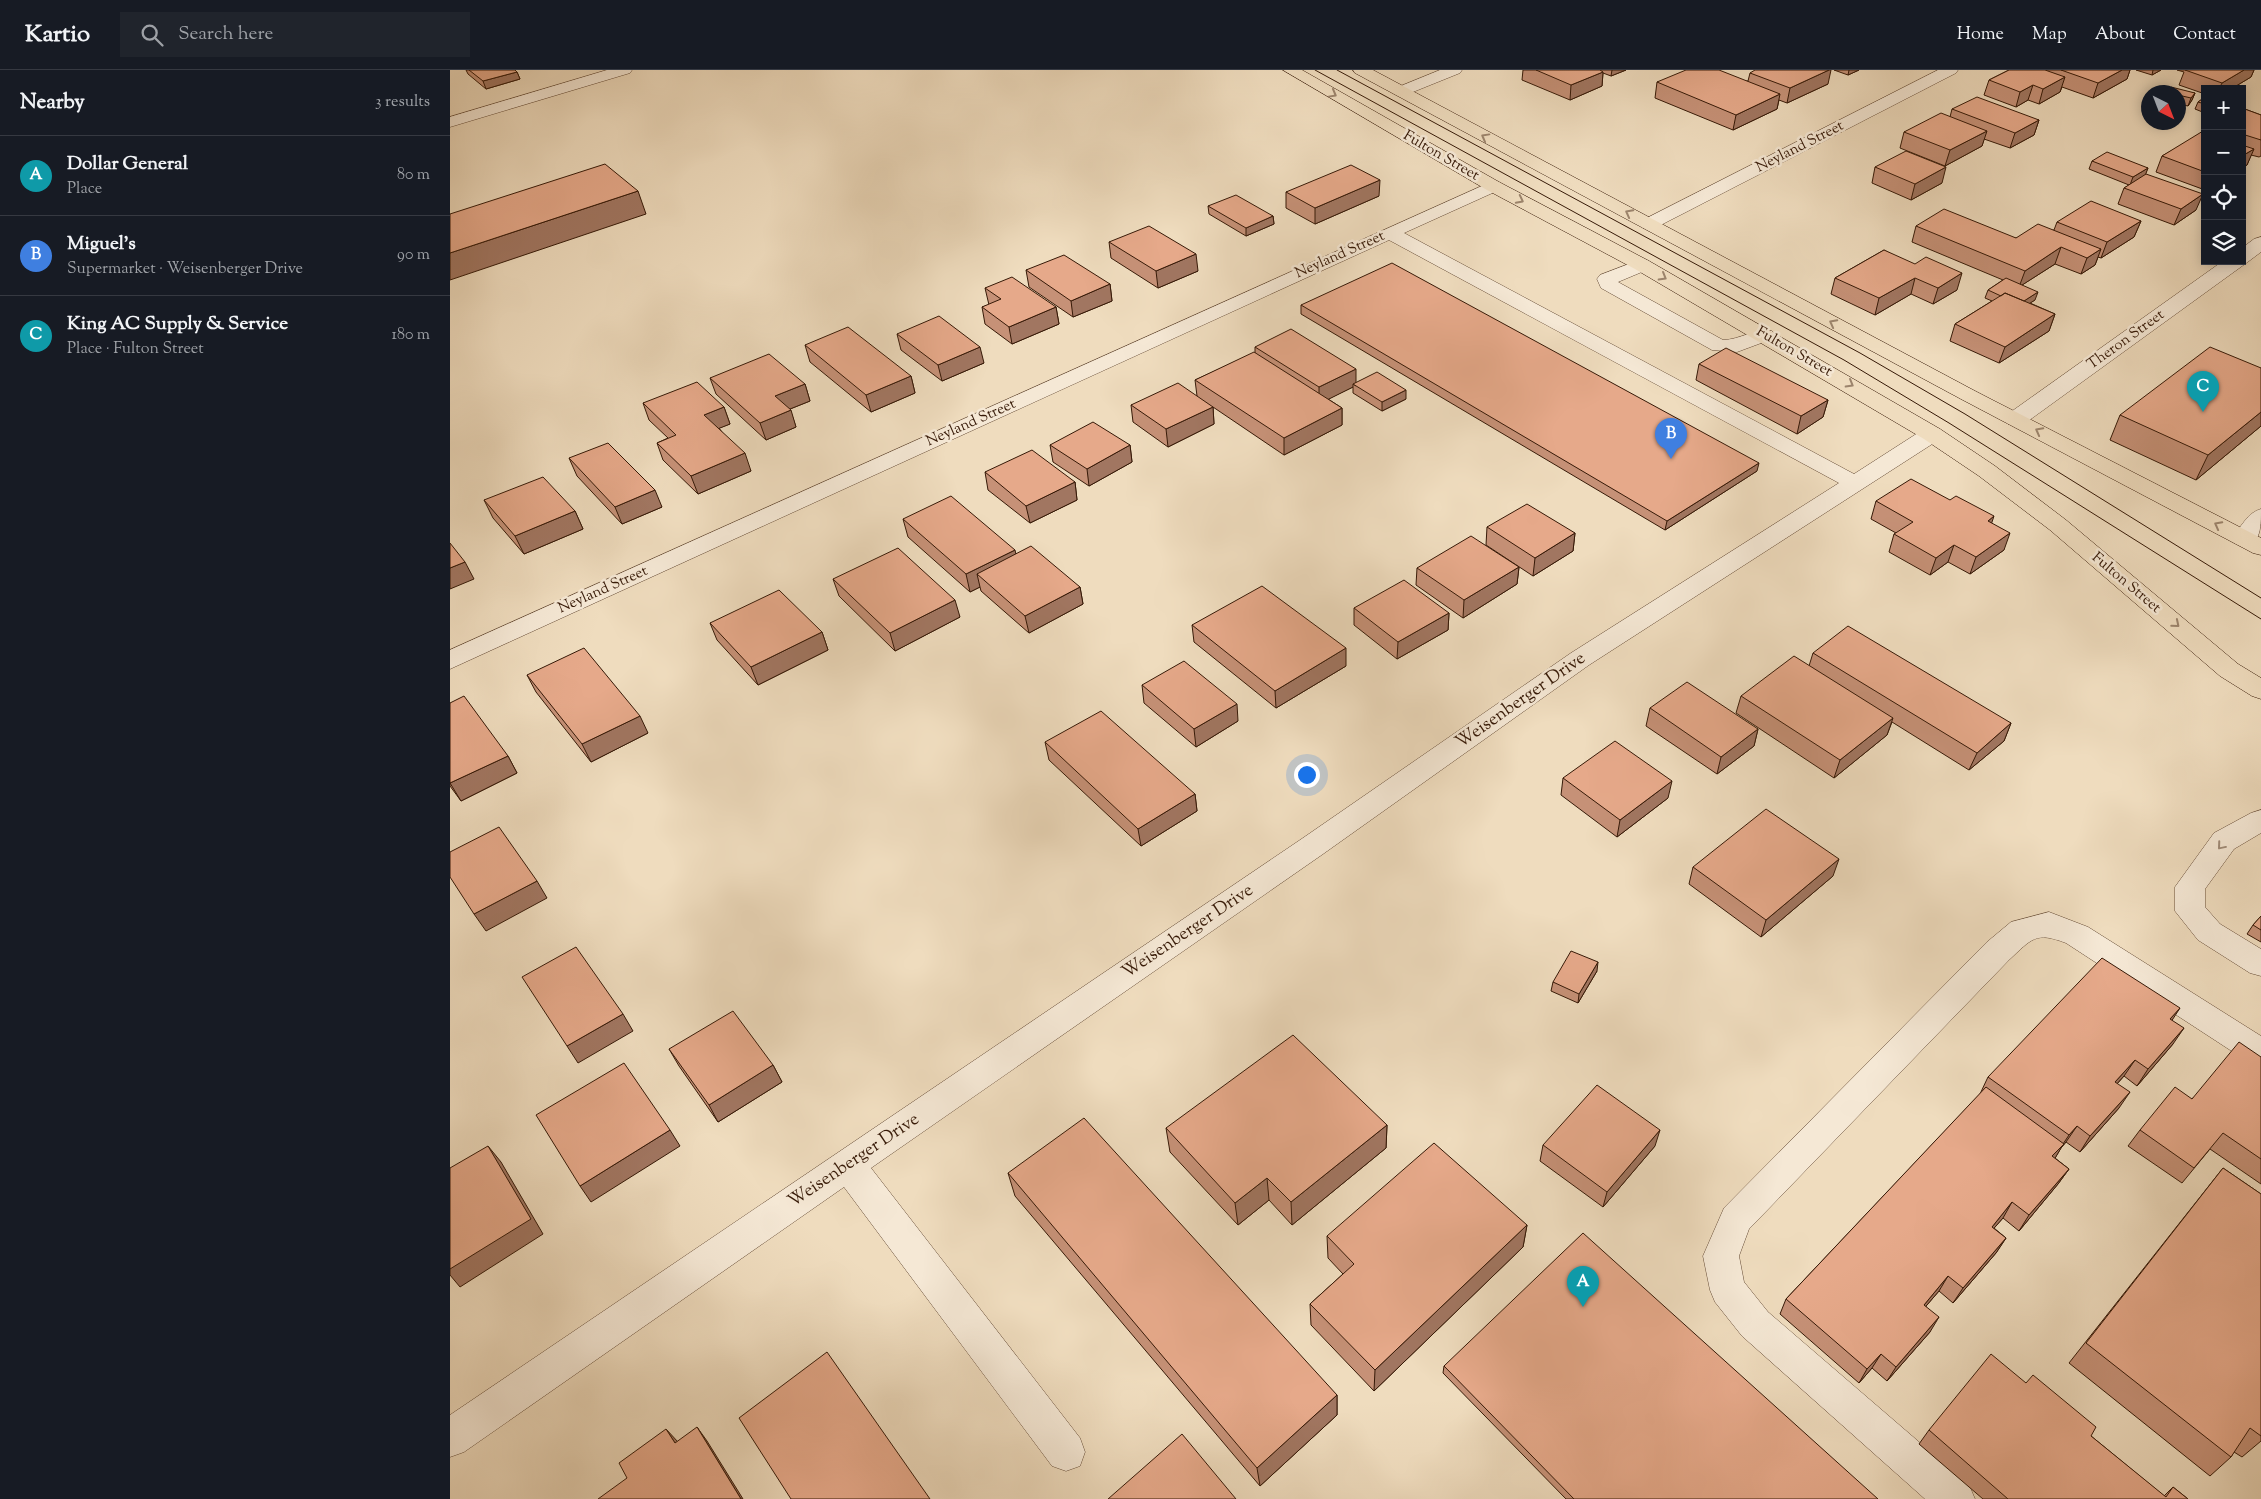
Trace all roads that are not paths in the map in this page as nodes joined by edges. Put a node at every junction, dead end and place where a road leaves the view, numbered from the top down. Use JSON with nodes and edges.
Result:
{"nodes":[{"id":1,"x":624,"y":70,"type":"edge"},
{"id":2,"x":1291,"y":70,"type":"edge"},
{"id":3,"x":1361,"y":70,"type":"edge"},
{"id":4,"x":1454,"y":70,"type":"edge"},
{"id":5,"x":1950,"y":70,"type":"edge"},
{"id":6,"x":1402,"y":91,"type":"junction"},
{"id":7,"x":450,"y":122,"type":"edge"},
{"id":8,"x":1493,"y":186,"type":"junction"},
{"id":9,"x":1649,"y":224,"type":"junction"},
{"id":10,"x":1389,"y":233,"type":"junction"},
{"id":11,"x":2261,"y":243,"type":"edge"},
{"id":12,"x":2246,"y":254,"type":"edge"},
{"id":13,"x":1642,"y":265,"type":"junction"},
{"id":14,"x":2230,"y":265,"type":"edge"},
{"id":15,"x":1765,"y":335,"type":"junction"},
{"id":16,"x":2016,"y":419,"type":"junction"},
{"id":17,"x":1932,"y":434,"type":"junction"},
{"id":18,"x":1855,"y":483,"type":"junction"},
{"id":19,"x":2261,"y":516,"type":"edge"},
{"id":20,"x":2253,"y":543,"type":"edge"},
{"id":21,"x":450,"y":660,"type":"edge"},
{"id":22,"x":2261,"y":690,"type":"edge"},
{"id":23,"x":2261,"y":820,"type":"edge"},
{"id":24,"x":2261,"y":964,"type":"edge"},
{"id":25,"x":2261,"y":1053,"type":"edge"},
{"id":26,"x":848,"y":1165,"type":"junction"},
{"id":27,"x":450,"y":1438,"type":"edge"},
{"id":28,"x":1066,"y":1452,"type":"dead end"},
{"id":29,"x":1955,"y":1499,"type":"edge"}],
"edges":[{"from":1,"to":7,"type":"street"},
{"from":2,"to":8,"type":"main road","name":"Fulton Street","one_way":true},
{"from":3,"to":6,"type":"main road"},
{"from":4,"to":6,"type":"street"},
{"from":5,"to":9,"type":"street","name":"Neyland Street"},
{"from":9,"to":6,"type":"main road","one_way":true},
{"from":8,"to":10,"type":"street","name":"Neyland Street"},
{"from":8,"to":13,"type":"main road","name":"Fulton Street","one_way":true},
{"from":16,"to":9,"type":"main road","one_way":true},
{"from":10,"to":18,"type":"street"},
{"from":10,"to":21,"type":"street","name":"Neyland Street"},
{"from":11,"to":12,"type":"street"},
{"from":13,"to":15,"type":"main road","name":"Fulton Street","one_way":true},
{"from":13,"to":15,"type":"street"},
{"from":14,"to":16,"type":"street","name":"Theron Street"},
{"from":15,"to":17,"type":"main road","name":"Fulton Street","one_way":true},
{"from":20,"to":16,"type":"main road","one_way":true},
{"from":17,"to":18,"type":"street","name":"Weisenberger Drive"},
{"from":17,"to":22,"type":"main road","name":"Fulton Street","one_way":true},
{"from":18,"to":26,"type":"street","name":"Weisenberger Drive"},
{"from":19,"to":20,"type":"street"},
{"from":23,"to":24,"type":"street","one_way":true},
{"from":25,"to":29,"type":"street"},
{"from":26,"to":27,"type":"street","name":"Weisenberger Drive"},
{"from":26,"to":28,"type":"street"}]}
